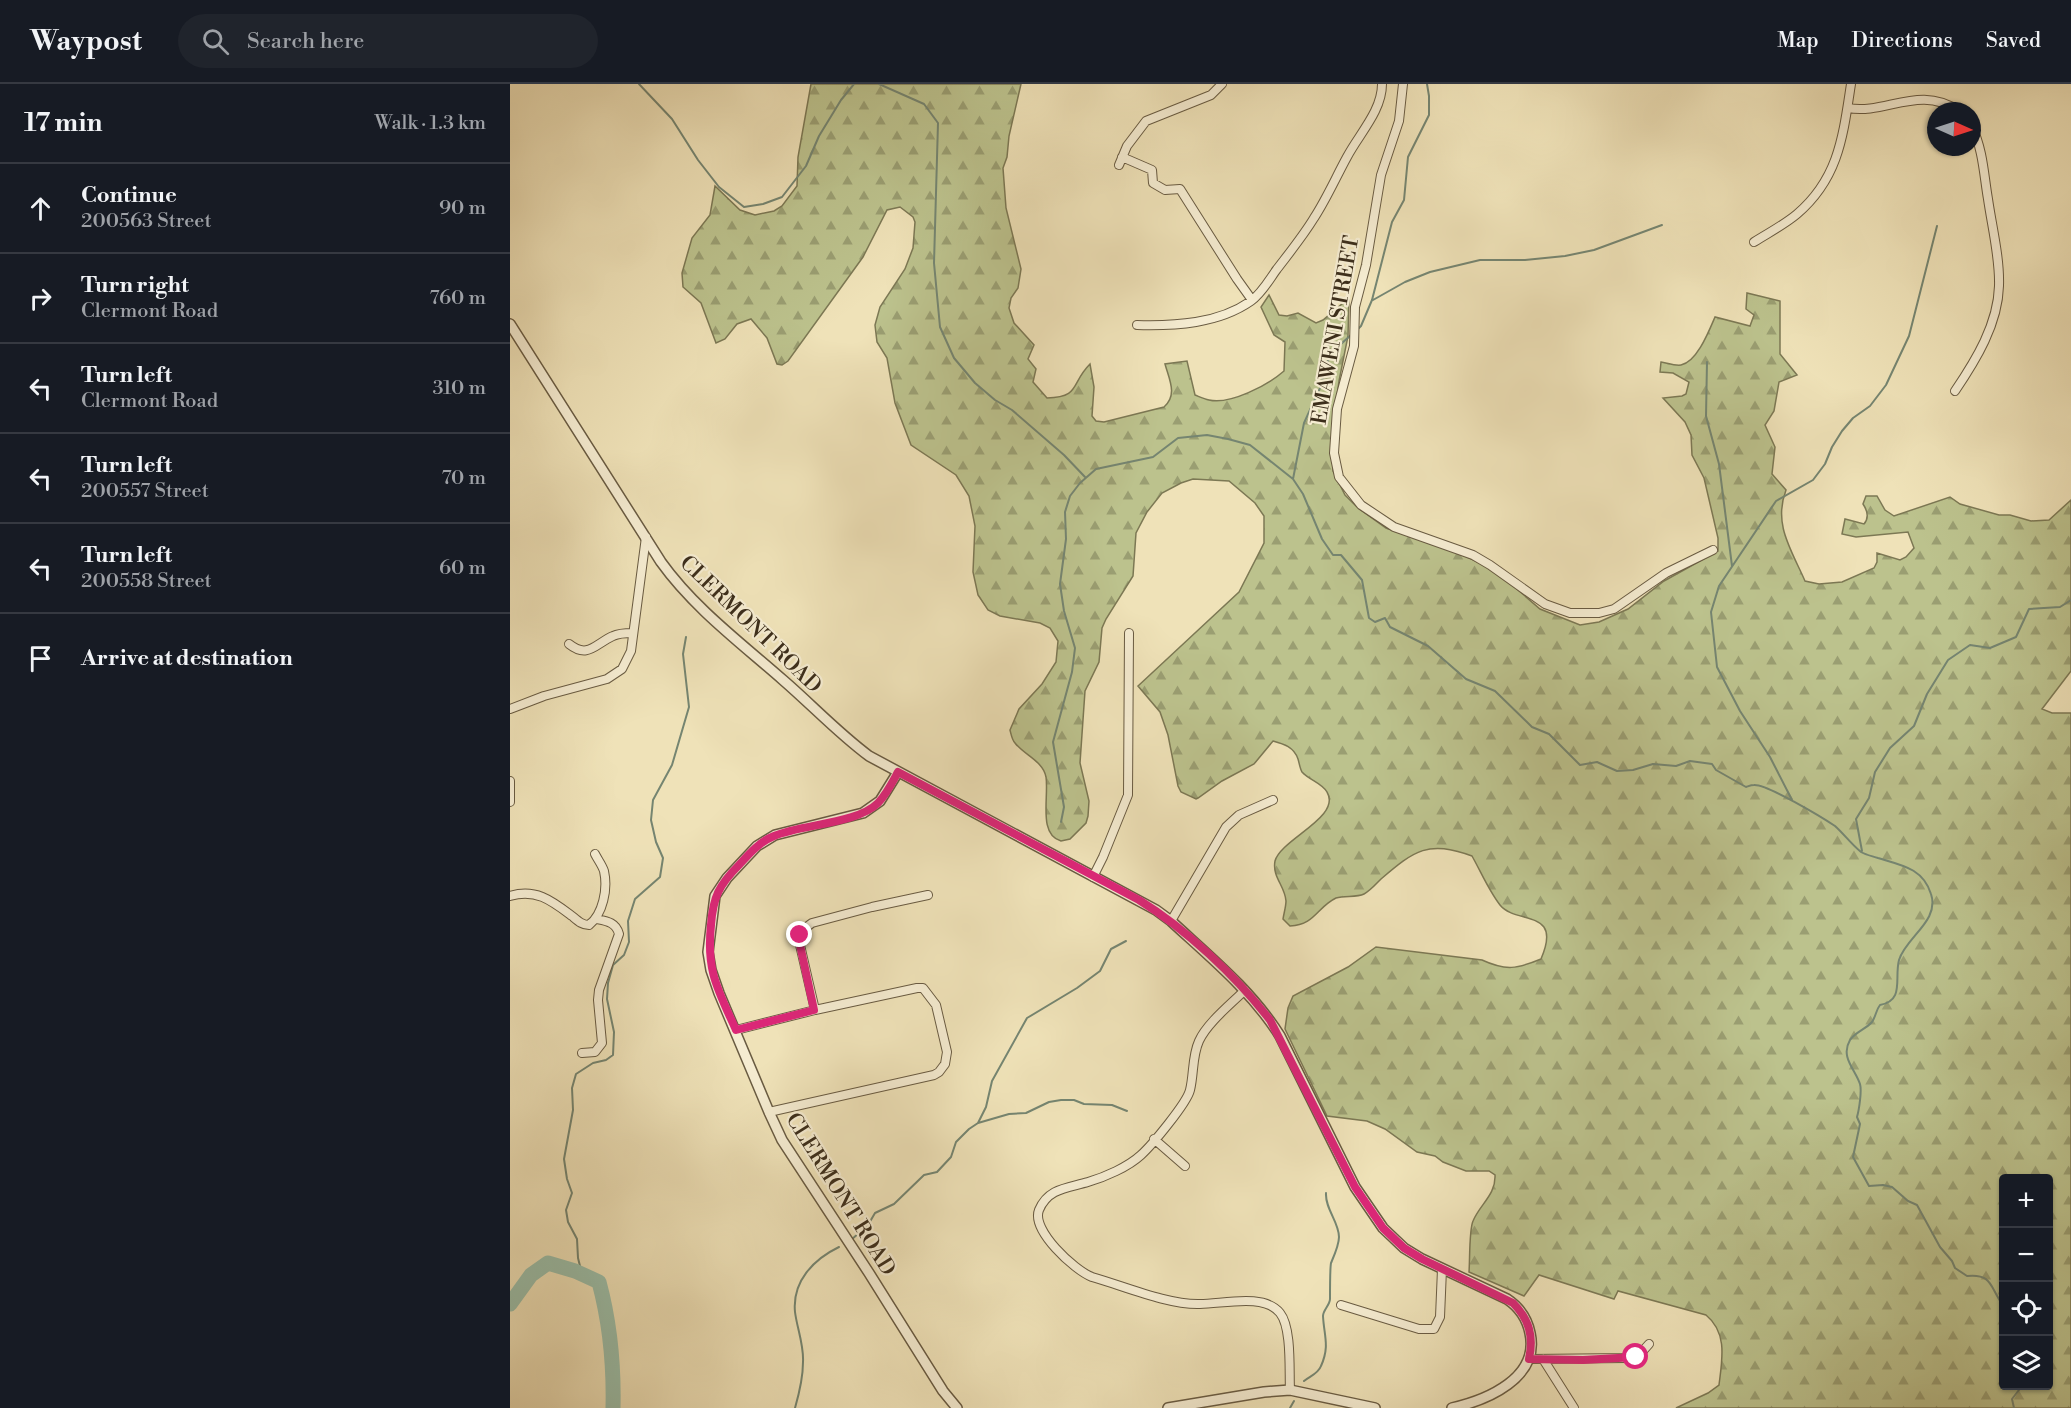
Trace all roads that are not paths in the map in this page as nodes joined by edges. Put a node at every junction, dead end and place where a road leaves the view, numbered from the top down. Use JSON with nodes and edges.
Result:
{"nodes":[{"id":1,"x":1222,"y":84,"type":"edge"},
{"id":2,"x":1382,"y":84,"type":"edge"},
{"id":3,"x":1403,"y":84,"type":"edge"},
{"id":4,"x":1851,"y":84,"type":"edge"},
{"id":5,"x":1944,"y":102,"type":"edge"},
{"id":6,"x":1848,"y":108,"type":"junction"},
{"id":7,"x":1981,"y":156,"type":"edge"},
{"id":8,"x":1754,"y":242,"type":"dead end"},
{"id":9,"x":1252,"y":300,"type":"junction"},
{"id":10,"x":510,"y":324,"type":"edge"},
{"id":11,"x":1137,"y":325,"type":"dead end"},
{"id":12,"x":1955,"y":391,"type":"dead end"},
{"id":13,"x":646,"y":537,"type":"junction"},
{"id":14,"x":1713,"y":550,"type":"dead end"},
{"id":15,"x":633,"y":633,"type":"junction"},
{"id":16,"x":1129,"y":633,"type":"dead end"},
{"id":17,"x":568,"y":644,"type":"dead end"},
{"id":18,"x":510,"y":709,"type":"edge"},
{"id":19,"x":898,"y":772,"type":"junction"},
{"id":20,"x":510,"y":781,"type":"edge"},
{"id":21,"x":1273,"y":800,"type":"dead end"},
{"id":22,"x":510,"y":802,"type":"edge"},
{"id":23,"x":595,"y":854,"type":"dead end"},
{"id":24,"x":1093,"y":877,"type":"junction"},
{"id":25,"x":928,"y":895,"type":"dead end"},
{"id":26,"x":510,"y":896,"type":"edge"},
{"id":27,"x":596,"y":919,"type":"junction"},
{"id":28,"x":1171,"y":921,"type":"junction"},
{"id":29,"x":1245,"y":990,"type":"junction"},
{"id":30,"x":814,"y":1010,"type":"junction"},
{"id":31,"x":736,"y":1030,"type":"junction"},
{"id":32,"x":582,"y":1053,"type":"dead end"},
{"id":33,"x":769,"y":1112,"type":"junction"},
{"id":34,"x":1154,"y":1139,"type":"junction"},
{"id":35,"x":1185,"y":1166,"type":"dead end"},
{"id":36,"x":1442,"y":1269,"type":"junction"},
{"id":37,"x":1341,"y":1305,"type":"dead end"},
{"id":38,"x":1649,"y":1344,"type":"dead end"},
{"id":39,"x":1529,"y":1359,"type":"junction"},
{"id":40,"x":1543,"y":1359,"type":"junction"},
{"id":41,"x":1290,"y":1390,"type":"junction"},
{"id":42,"x":1200,"y":1406,"type":"edge"},
{"id":43,"x":957,"y":1408,"type":"edge"},
{"id":44,"x":1168,"y":1408,"type":"edge"},
{"id":45,"x":1375,"y":1408,"type":"edge"},
{"id":46,"x":1452,"y":1408,"type":"edge"},
{"id":47,"x":1574,"y":1408,"type":"edge"}],
"edges":[{"from":1,"to":9,"type":"street"},
{"from":2,"to":9,"type":"street"},
{"from":3,"to":14,"type":"street","name":"EMAWENI STREET"},
{"from":4,"to":6,"type":"street"},
{"from":5,"to":6,"type":"street"},
{"from":6,"to":8,"type":"street"},
{"from":7,"to":12,"type":"street"},
{"from":9,"to":11,"type":"street"},
{"from":10,"to":13,"type":"street","name":"CLERMONT ROAD"},
{"from":13,"to":15,"type":"street"},
{"from":13,"to":19,"type":"street","name":"CLERMONT ROAD"},
{"from":15,"to":17,"type":"street"},
{"from":15,"to":18,"type":"street"},
{"from":16,"to":24,"type":"street"},
{"from":19,"to":24,"type":"street","name":"CLERMONT ROAD"},
{"from":19,"to":31,"type":"street","name":"CLERMONT ROAD"},
{"from":20,"to":22,"type":"street"},
{"from":21,"to":28,"type":"street"},
{"from":23,"to":27,"type":"street"},
{"from":24,"to":28,"type":"street","name":"CLERMONT ROAD"},
{"from":25,"to":30,"type":"street"},
{"from":26,"to":27,"type":"street"},
{"from":27,"to":32,"type":"street"},
{"from":28,"to":29,"type":"street","name":"CLERMONT ROAD"},
{"from":29,"to":34,"type":"street"},
{"from":29,"to":36,"type":"street","name":"CLERMONT ROAD"},
{"from":30,"to":31,"type":"street"},
{"from":30,"to":33,"type":"street"},
{"from":31,"to":33,"type":"street","name":"CLERMONT ROAD"},
{"from":33,"to":43,"type":"street","name":"CLERMONT ROAD"},
{"from":34,"to":35,"type":"street"},
{"from":34,"to":41,"type":"street"},
{"from":36,"to":37,"type":"street"},
{"from":36,"to":39,"type":"street","name":"CLERMONT ROAD"},
{"from":38,"to":40,"type":"street"},
{"from":39,"to":40,"type":"street"},
{"from":39,"to":46,"type":"street"},
{"from":40,"to":47,"type":"street"},
{"from":41,"to":42,"type":"street"},
{"from":41,"to":45,"type":"street"},
{"from":42,"to":44,"type":"street"}]}
